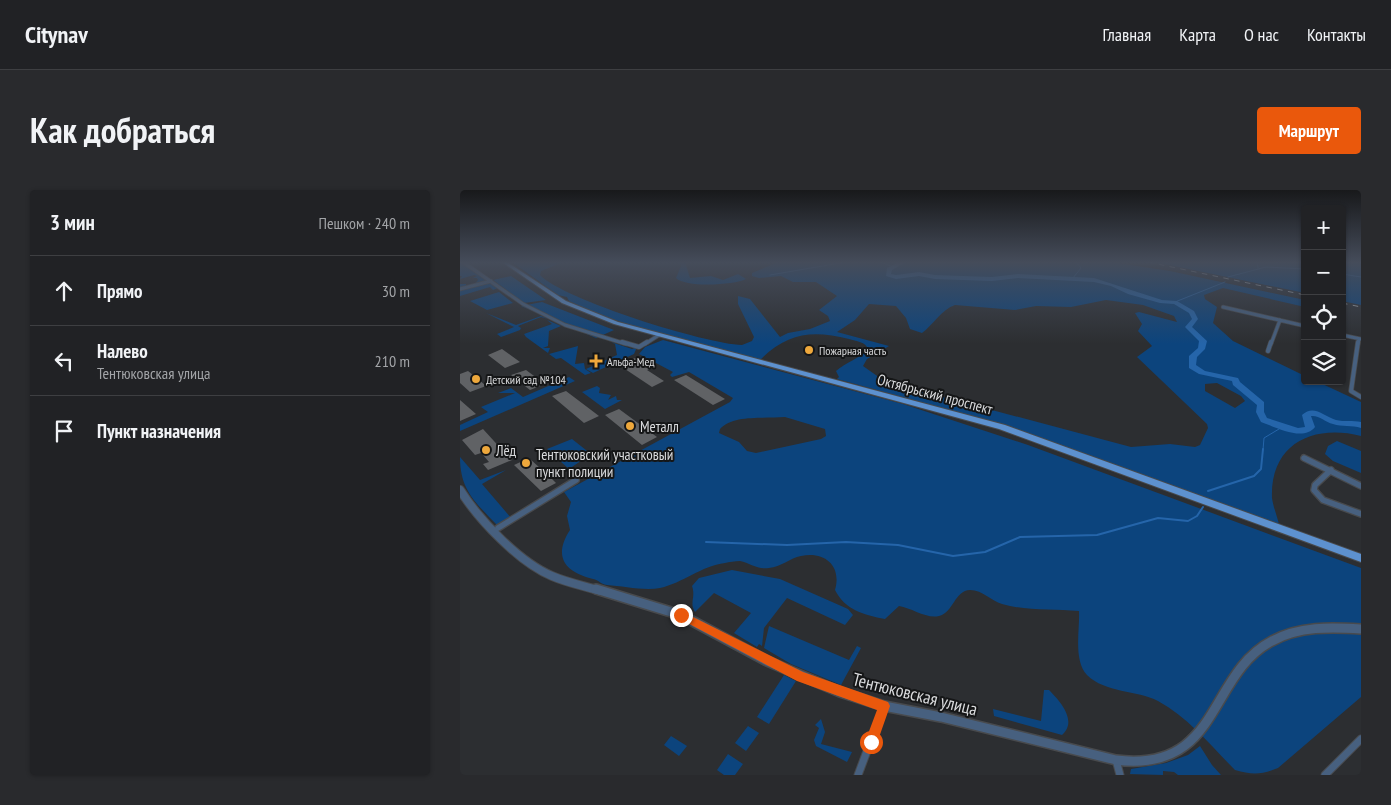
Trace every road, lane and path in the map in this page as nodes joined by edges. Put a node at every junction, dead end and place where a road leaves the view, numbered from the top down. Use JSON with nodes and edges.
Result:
{"nodes":[{"id":1,"x":503,"y":289,"type":"edge"},
{"id":2,"x":547,"y":289,"type":"edge"},
{"id":3,"x":1223,"y":307,"type":"dead end"},
{"id":4,"x":1280,"y":320,"type":"junction"},
{"id":5,"x":1301,"y":325,"type":"edge"},
{"id":6,"x":659,"y":336,"type":"junction"},
{"id":7,"x":1346,"y":336,"type":"edge"},
{"id":8,"x":1360,"y":339,"type":"edge"},
{"id":9,"x":1268,"y":352,"type":"dead end"},
{"id":10,"x":1361,"y":397,"type":"edge"},
{"id":11,"x":1304,"y":458,"type":"dead end"},
{"id":12,"x":1331,"y":470,"type":"junction"},
{"id":13,"x":576,"y":480,"type":"dead end"},
{"id":14,"x":1361,"y":486,"type":"edge"},
{"id":15,"x":460,"y":490,"type":"edge"},
{"id":16,"x":1361,"y":514,"type":"edge"},
{"id":17,"x":498,"y":528,"type":"dead end"},
{"id":18,"x":1361,"y":558,"type":"edge"},
{"id":19,"x":1361,"y":629,"type":"edge"},
{"id":20,"x":884,"y":706,"type":"junction"},
{"id":21,"x":1361,"y":739,"type":"edge"},
{"id":22,"x":1116,"y":760,"type":"junction"},
{"id":23,"x":858,"y":775,"type":"edge"},
{"id":24,"x":1120,"y":775,"type":"edge"},
{"id":25,"x":1325,"y":775,"type":"edge"}],
"edges":[{"from":1,"to":6,"type":"street"},
{"from":2,"to":6,"type":"main road","name":"Октябрьский проспект"},
{"from":3,"to":4,"type":"street"},
{"from":4,"to":5,"type":"street"},
{"from":4,"to":9,"type":"street"},
{"from":6,"to":18,"type":"main road","name":"Октябрьский проспект"},
{"from":7,"to":8,"type":"street"},
{"from":8,"to":10,"type":"street"},
{"from":11,"to":12,"type":"street"},
{"from":12,"to":14,"type":"street"},
{"from":12,"to":16,"type":"street"},
{"from":13,"to":17,"type":"street"},
{"from":15,"to":20,"type":"street","name":"Тентюковская улица"},
{"from":19,"to":22,"type":"street","name":"Тентюковская улица"},
{"from":20,"to":22,"type":"street","name":"Тентюковская улица"},
{"from":20,"to":23,"type":"street"},
{"from":21,"to":25,"type":"street"},
{"from":22,"to":24,"type":"street"}]}
